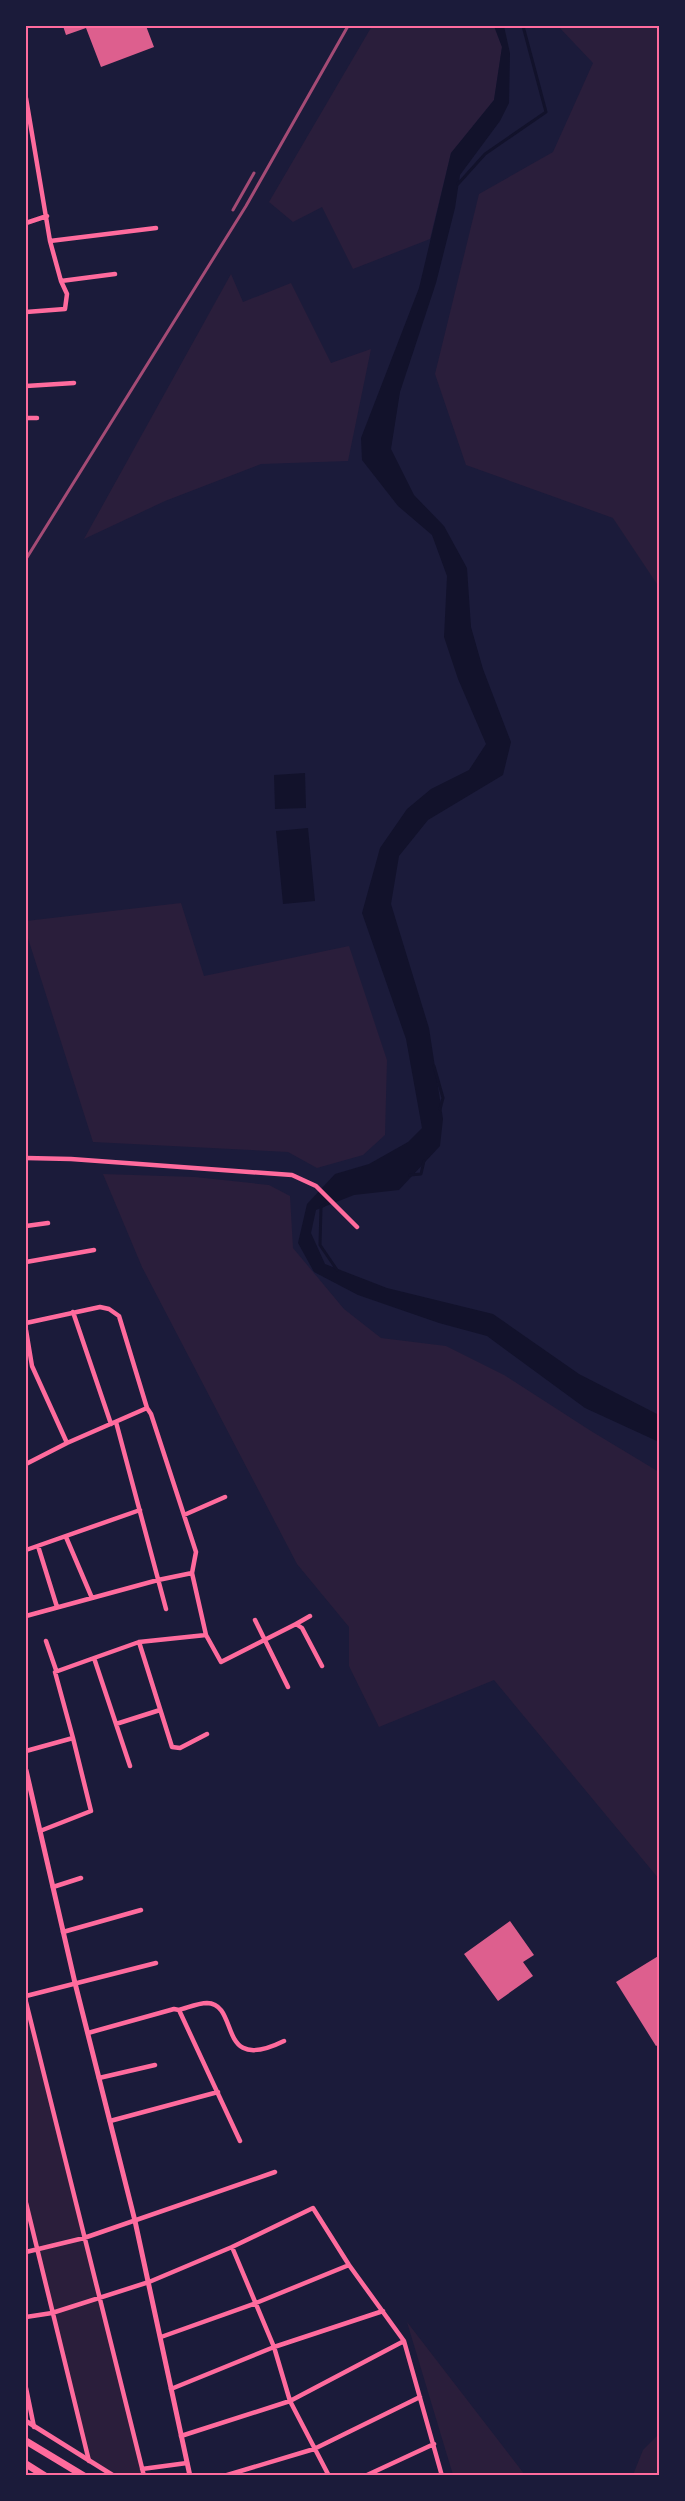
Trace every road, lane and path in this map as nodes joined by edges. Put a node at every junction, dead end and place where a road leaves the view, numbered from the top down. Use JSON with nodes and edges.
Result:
{"nodes":[{"id":1,"x":26,"y":98,"type":"edge"},
{"id":2,"x":47,"y":216,"type":"junction"},
{"id":3,"x":26,"y":223,"type":"edge"},
{"id":4,"x":156,"y":228,"type":"dead end"},
{"id":5,"x":50,"y":241,"type":"junction"},
{"id":6,"x":115,"y":274,"type":"dead end"},
{"id":7,"x":62,"y":281,"type":"junction"},
{"id":8,"x":26,"y":312,"type":"edge"},
{"id":9,"x":74,"y":383,"type":"dead end"},
{"id":10,"x":26,"y":386,"type":"edge"},
{"id":11,"x":26,"y":418,"type":"edge"},
{"id":12,"x":37,"y":418,"type":"dead end"},
{"id":13,"x":26,"y":1158,"type":"edge"},
{"id":14,"x":48,"y":1223,"type":"dead end"},
{"id":15,"x":26,"y":1226,"type":"edge"},
{"id":16,"x":357,"y":1227,"type":"dead end"},
{"id":17,"x":94,"y":1250,"type":"dead end"},
{"id":18,"x":26,"y":1262,"type":"edge"},
{"id":19,"x":73,"y":1312,"type":"junction"},
{"id":20,"x":26,"y":1323,"type":"edge"},
{"id":21,"x":26,"y":1330,"type":"edge"},
{"id":22,"x":32,"y":1366,"type":"junction"},
{"id":23,"x":26,"y":1368,"type":"edge"},
{"id":24,"x":147,"y":1408,"type":"junction"},
{"id":25,"x":113,"y":1423,"type":"junction"},
{"id":26,"x":67,"y":1443,"type":"junction"},
{"id":27,"x":26,"y":1464,"type":"edge"},
{"id":28,"x":225,"y":1497,"type":"dead end"},
{"id":29,"x":140,"y":1510,"type":"junction"},
{"id":30,"x":184,"y":1515,"type":"junction"},
{"id":31,"x":66,"y":1537,"type":"junction"},
{"id":32,"x":38,"y":1546,"type":"junction"},
{"id":33,"x":26,"y":1550,"type":"edge"},
{"id":34,"x":192,"y":1573,"type":"junction"},
{"id":35,"x":158,"y":1580,"type":"junction"},
{"id":36,"x":92,"y":1598,"type":"junction"},
{"id":37,"x":57,"y":1607,"type":"junction"},
{"id":38,"x":166,"y":1609,"type":"dead end"},
{"id":39,"x":26,"y":1616,"type":"edge"},
{"id":40,"x":310,"y":1616,"type":"dead end"},
{"id":41,"x":255,"y":1620,"type":"dead end"},
{"id":42,"x":296,"y":1624,"type":"junction"},
{"id":43,"x":206,"y":1635,"type":"junction"},
{"id":44,"x":46,"y":1641,"type":"dead end"},
{"id":45,"x":266,"y":1641,"type":"junction"},
{"id":46,"x":139,"y":1642,"type":"junction"},
{"id":47,"x":94,"y":1658,"type":"junction"},
{"id":48,"x":322,"y":1666,"type":"dead end"},
{"id":49,"x":56,"y":1670,"type":"junction"},
{"id":50,"x":288,"y":1687,"type":"dead end"},
{"id":51,"x":160,"y":1710,"type":"junction"},
{"id":52,"x":116,"y":1724,"type":"junction"},
{"id":53,"x":207,"y":1734,"type":"dead end"},
{"id":54,"x":73,"y":1738,"type":"junction"},
{"id":55,"x":26,"y":1751,"type":"edge"},
{"id":56,"x":130,"y":1766,"type":"dead end"},
{"id":57,"x":26,"y":1770,"type":"edge"},
{"id":58,"x":40,"y":1831,"type":"junction"},
{"id":59,"x":81,"y":1878,"type":"dead end"},
{"id":60,"x":53,"y":1887,"type":"junction"},
{"id":61,"x":141,"y":1910,"type":"dead end"},
{"id":62,"x":63,"y":1932,"type":"junction"},
{"id":63,"x":156,"y":1963,"type":"dead end"},
{"id":64,"x":75,"y":1983,"type":"junction"},
{"id":65,"x":26,"y":1996,"type":"edge"},
{"id":66,"x":26,"y":2002,"type":"edge"},
{"id":67,"x":179,"y":2010,"type":"junction"},
{"id":68,"x":88,"y":2033,"type":"junction"},
{"id":69,"x":284,"y":2041,"type":"dead end"},
{"id":70,"x":155,"y":2065,"type":"dead end"},
{"id":71,"x":99,"y":2078,"type":"junction"},
{"id":72,"x":218,"y":2092,"type":"junction"},
{"id":73,"x":110,"y":2121,"type":"junction"},
{"id":74,"x":240,"y":2141,"type":"dead end"},
{"id":75,"x":275,"y":2172,"type":"dead end"},
{"id":76,"x":26,"y":2203,"type":"edge"},
{"id":77,"x":135,"y":2221,"type":"junction"},
{"id":78,"x":84,"y":2238,"type":"junction"},
{"id":79,"x":232,"y":2247,"type":"junction"},
{"id":80,"x":38,"y":2250,"type":"junction"},
{"id":81,"x":26,"y":2252,"type":"edge"},
{"id":82,"x":349,"y":2265,"type":"junction"},
{"id":83,"x":149,"y":2282,"type":"junction"},
{"id":84,"x":100,"y":2296,"type":"junction"},
{"id":85,"x":256,"y":2303,"type":"junction"},
{"id":86,"x":383,"y":2311,"type":"junction"},
{"id":87,"x":52,"y":2313,"type":"junction"},
{"id":88,"x":26,"y":2317,"type":"edge"},
{"id":89,"x":161,"y":2337,"type":"junction"},
{"id":90,"x":404,"y":2341,"type":"junction"},
{"id":91,"x":274,"y":2347,"type":"junction"},
{"id":92,"x":26,"y":2388,"type":"edge"},
{"id":93,"x":171,"y":2389,"type":"junction"},
{"id":94,"x":420,"y":2397,"type":"junction"},
{"id":95,"x":290,"y":2401,"type":"junction"},
{"id":96,"x":26,"y":2421,"type":"edge"},
{"id":97,"x":34,"y":2427,"type":"junction"},
{"id":98,"x":182,"y":2436,"type":"junction"},
{"id":99,"x":26,"y":2441,"type":"edge"},
{"id":100,"x":434,"y":2444,"type":"junction"},
{"id":101,"x":314,"y":2449,"type":"junction"},
{"id":102,"x":89,"y":2461,"type":"junction"},
{"id":103,"x":187,"y":2463,"type":"junction"},
{"id":104,"x":26,"y":2464,"type":"edge"},
{"id":105,"x":142,"y":2469,"type":"junction"},
{"id":106,"x":45,"y":2475,"type":"edge"},
{"id":107,"x":84,"y":2475,"type":"edge"},
{"id":108,"x":114,"y":2475,"type":"edge"},
{"id":109,"x":144,"y":2475,"type":"edge"},
{"id":110,"x":190,"y":2475,"type":"edge"},
{"id":111,"x":224,"y":2475,"type":"edge"},
{"id":112,"x":329,"y":2475,"type":"edge"},
{"id":113,"x":365,"y":2475,"type":"edge"},
{"id":114,"x":442,"y":2475,"type":"edge"}],
"edges":[{"from":1,"to":2,"type":"street"},
{"from":2,"to":3,"type":"street"},
{"from":2,"to":5,"type":"street"},
{"from":4,"to":5,"type":"street"},
{"from":5,"to":7,"type":"street"},
{"from":6,"to":7,"type":"street"},
{"from":7,"to":8,"type":"street"},
{"from":9,"to":10,"type":"street"},
{"from":11,"to":12,"type":"street"},
{"from":13,"to":16,"type":"street"},
{"from":14,"to":15,"type":"street"},
{"from":17,"to":18,"type":"street"},
{"from":19,"to":20,"type":"street"},
{"from":19,"to":24,"type":"street"},
{"from":19,"to":25,"type":"street"},
{"from":21,"to":22,"type":"street"},
{"from":22,"to":23,"type":"street"},
{"from":22,"to":26,"type":"street"},
{"from":24,"to":25,"type":"street"},
{"from":24,"to":30,"type":"street"},
{"from":25,"to":26,"type":"street"},
{"from":25,"to":29,"type":"street"},
{"from":26,"to":27,"type":"street"},
{"from":28,"to":30,"type":"street"},
{"from":29,"to":31,"type":"street"},
{"from":29,"to":35,"type":"street"},
{"from":30,"to":34,"type":"street"},
{"from":31,"to":32,"type":"street"},
{"from":31,"to":36,"type":"street"},
{"from":32,"to":33,"type":"street"},
{"from":32,"to":37,"type":"street"},
{"from":34,"to":35,"type":"street"},
{"from":34,"to":43,"type":"street"},
{"from":35,"to":36,"type":"street"},
{"from":35,"to":38,"type":"street"},
{"from":36,"to":37,"type":"street"},
{"from":37,"to":39,"type":"street"},
{"from":40,"to":42,"type":"street"},
{"from":41,"to":45,"type":"street"},
{"from":42,"to":45,"type":"street"},
{"from":42,"to":48,"type":"street"},
{"from":43,"to":45,"type":"street"},
{"from":43,"to":46,"type":"street"},
{"from":44,"to":49,"type":"street"},
{"from":45,"to":50,"type":"street"},
{"from":46,"to":47,"type":"street"},
{"from":46,"to":51,"type":"street"},
{"from":47,"to":49,"type":"street"},
{"from":47,"to":52,"type":"street"},
{"from":49,"to":54,"type":"street"},
{"from":51,"to":52,"type":"street"},
{"from":51,"to":53,"type":"street"},
{"from":52,"to":56,"type":"street"},
{"from":54,"to":55,"type":"street"},
{"from":54,"to":58,"type":"street"},
{"from":57,"to":58,"type":"street"},
{"from":58,"to":60,"type":"street"},
{"from":59,"to":60,"type":"street"},
{"from":60,"to":62,"type":"street"},
{"from":61,"to":62,"type":"street"},
{"from":62,"to":64,"type":"street"},
{"from":63,"to":64,"type":"street"},
{"from":64,"to":65,"type":"street"},
{"from":64,"to":68,"type":"street"},
{"from":66,"to":78,"type":"street"},
{"from":67,"to":68,"type":"street"},
{"from":67,"to":69,"type":"street"},
{"from":67,"to":72,"type":"street"},
{"from":68,"to":71,"type":"street"},
{"from":70,"to":71,"type":"street"},
{"from":71,"to":73,"type":"street"},
{"from":72,"to":73,"type":"street"},
{"from":72,"to":74,"type":"street"},
{"from":73,"to":77,"type":"street"},
{"from":75,"to":77,"type":"street"},
{"from":76,"to":80,"type":"street"},
{"from":77,"to":78,"type":"street"},
{"from":77,"to":83,"type":"street"},
{"from":78,"to":80,"type":"street"},
{"from":78,"to":84,"type":"street"},
{"from":79,"to":82,"type":"street"},
{"from":79,"to":83,"type":"street"},
{"from":79,"to":85,"type":"street"},
{"from":80,"to":81,"type":"street"},
{"from":80,"to":87,"type":"street"},
{"from":82,"to":85,"type":"street"},
{"from":82,"to":86,"type":"street"},
{"from":83,"to":84,"type":"street"},
{"from":83,"to":89,"type":"street"},
{"from":84,"to":87,"type":"street"},
{"from":84,"to":105,"type":"street"},
{"from":85,"to":89,"type":"street"},
{"from":85,"to":91,"type":"street"},
{"from":86,"to":90,"type":"street"},
{"from":86,"to":91,"type":"street"},
{"from":87,"to":88,"type":"street"},
{"from":87,"to":102,"type":"street"},
{"from":89,"to":93,"type":"street"},
{"from":90,"to":94,"type":"street"},
{"from":90,"to":95,"type":"street"},
{"from":91,"to":93,"type":"street"},
{"from":91,"to":95,"type":"street"},
{"from":92,"to":97,"type":"street"},
{"from":93,"to":98,"type":"street"},
{"from":94,"to":100,"type":"street"},
{"from":94,"to":101,"type":"street"},
{"from":95,"to":98,"type":"street"},
{"from":95,"to":101,"type":"street"},
{"from":96,"to":97,"type":"street"},
{"from":97,"to":102,"type":"street"},
{"from":98,"to":103,"type":"street"},
{"from":99,"to":107,"type":"highway"},
{"from":100,"to":113,"type":"street"},
{"from":100,"to":114,"type":"street"},
{"from":101,"to":111,"type":"street"},
{"from":101,"to":112,"type":"street"},
{"from":102,"to":108,"type":"street"},
{"from":103,"to":105,"type":"street"},
{"from":103,"to":110,"type":"street"},
{"from":104,"to":106,"type":"highway"},
{"from":105,"to":109,"type":"street"}]}
